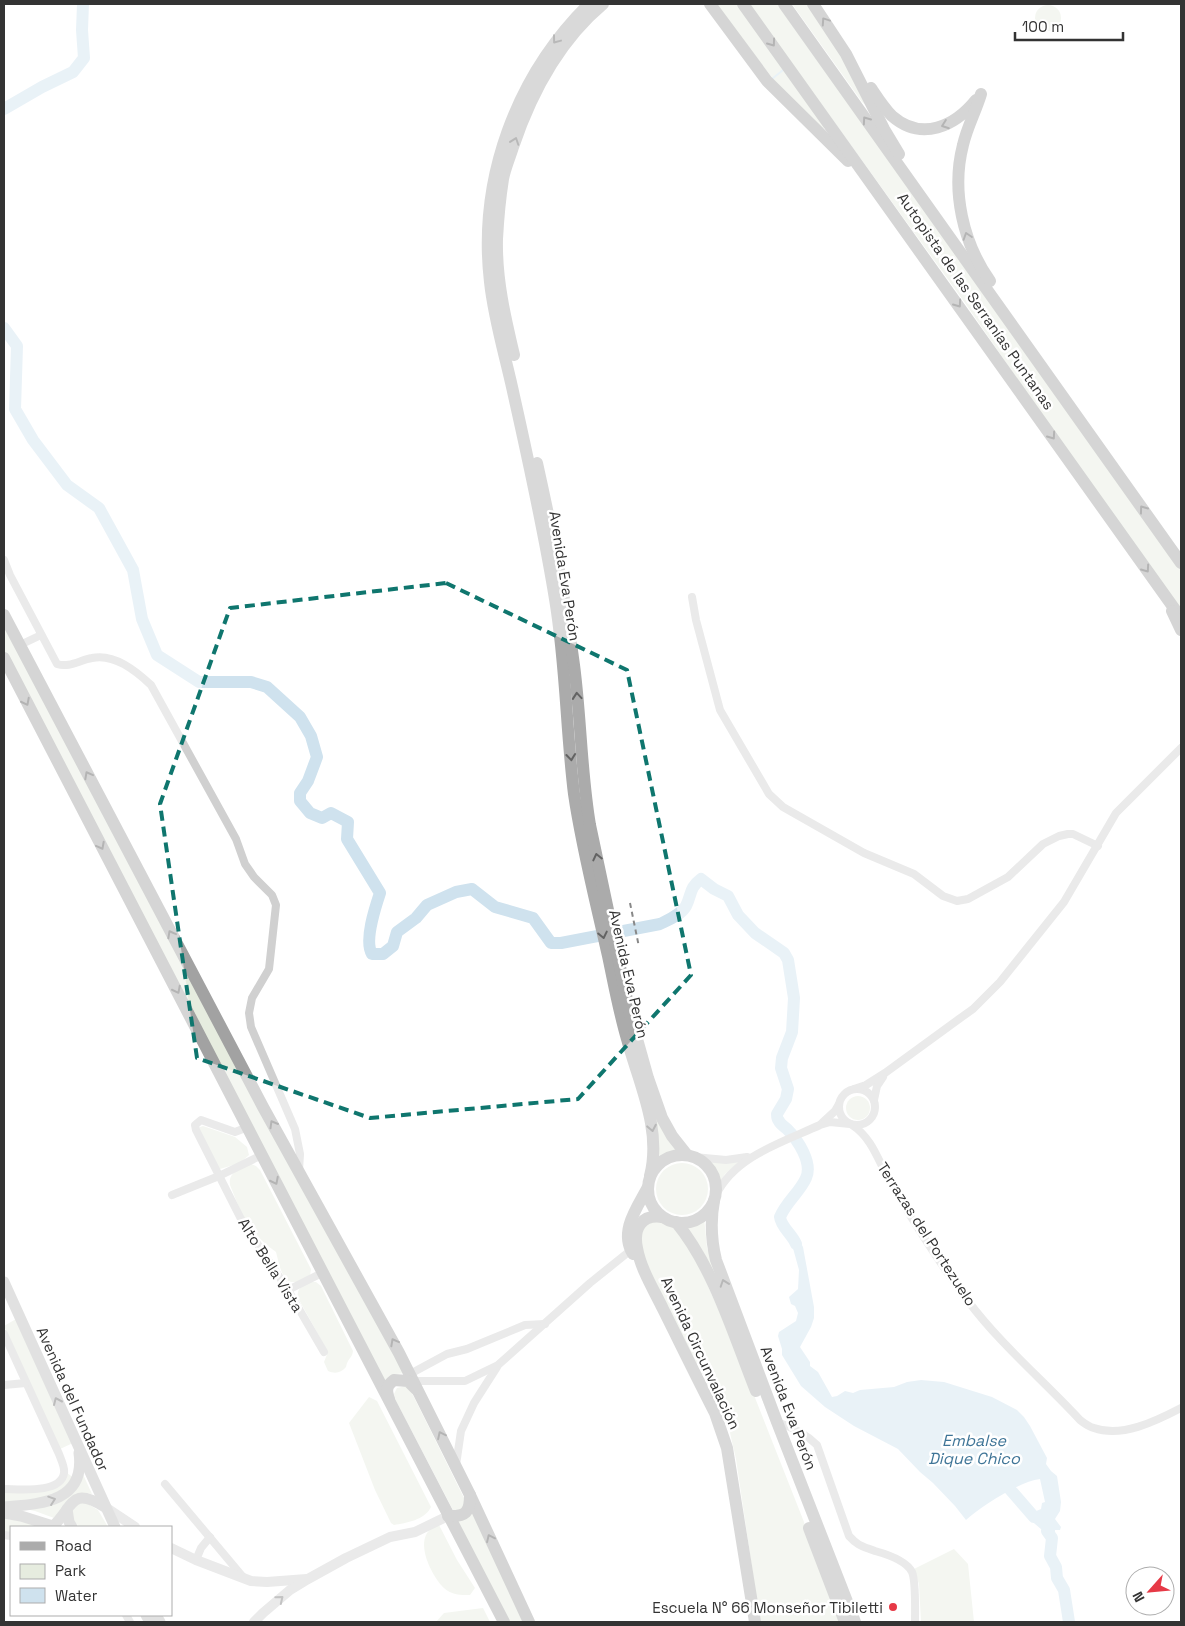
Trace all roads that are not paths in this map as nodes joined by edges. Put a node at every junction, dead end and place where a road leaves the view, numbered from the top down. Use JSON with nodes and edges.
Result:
{"nodes":[{"id":1,"x":589,"y":4,"type":"edge"},
{"id":2,"x":603,"y":4,"type":"edge"},
{"id":3,"x":710,"y":4,"type":"edge"},
{"id":4,"x":744,"y":4,"type":"edge"},
{"id":5,"x":784,"y":4,"type":"edge"},
{"id":6,"x":813,"y":4,"type":"edge"},
{"id":7,"x":846,"y":54,"type":"junction"},
{"id":8,"x":962,"y":256,"type":"junction"},
{"id":9,"x":943,"y":282,"type":"junction"},
{"id":10,"x":1094,"y":441,"type":"junction"},
{"id":11,"x":4,"y":560,"type":"edge"},
{"id":12,"x":1181,"y":562,"type":"edge"},
{"id":13,"x":5,"y":569,"type":"edge"},
{"id":14,"x":1160,"y":588,"type":"junction"},
{"id":15,"x":692,"y":597,"type":"dead end"},
{"id":16,"x":4,"y":614,"type":"edge"},
{"id":17,"x":1181,"y":618,"type":"edge"},
{"id":18,"x":1181,"y":630,"type":"edge"},
{"id":19,"x":41,"y":635,"type":"junction"},
{"id":20,"x":20,"y":645,"type":"junction"},
{"id":21,"x":4,"y":658,"type":"edge"},
{"id":22,"x":1181,"y":748,"type":"edge"},
{"id":23,"x":1098,"y":846,"type":"junction"},
{"id":24,"x":603,"y":906,"type":"junction"},
{"id":25,"x":614,"y":961,"type":"junction"},
{"id":26,"x":885,"y":1073,"type":"junction"},
{"id":27,"x":854,"y":1090,"type":"junction"},
{"id":28,"x":874,"y":1100,"type":"junction"},
{"id":29,"x":839,"y":1104,"type":"junction"},
{"id":30,"x":872,"y":1118,"type":"junction"},
{"id":31,"x":851,"y":1124,"type":"junction"},
{"id":32,"x":820,"y":1125,"type":"junction"},
{"id":33,"x":248,"y":1127,"type":"junction"},
{"id":34,"x":869,"y":1140,"type":"junction"},
{"id":35,"x":759,"y":1154,"type":"junction"},
{"id":36,"x":262,"y":1155,"type":"junction"},
{"id":37,"x":691,"y":1156,"type":"junction"},
{"id":38,"x":299,"y":1170,"type":"junction"},
{"id":39,"x":219,"y":1176,"type":"junction"},
{"id":40,"x":649,"y":1181,"type":"junction"},
{"id":41,"x":172,"y":1195,"type":"dead end"},
{"id":42,"x":715,"y":1198,"type":"junction"},
{"id":43,"x":662,"y":1216,"type":"junction"},
{"id":44,"x":676,"y":1222,"type":"junction"},
{"id":45,"x":631,"y":1250,"type":"junction"},
{"id":46,"x":322,"y":1273,"type":"junction"},
{"id":47,"x":646,"y":1275,"type":"junction"},
{"id":48,"x":4,"y":1282,"type":"edge"},
{"id":49,"x":288,"y":1290,"type":"junction"},
{"id":50,"x":545,"y":1324,"type":"junction"},
{"id":51,"x":4,"y":1334,"type":"edge"},
{"id":52,"x":324,"y":1352,"type":"dead end"},
{"id":53,"x":498,"y":1366,"type":"junction"},
{"id":54,"x":412,"y":1378,"type":"junction"},
{"id":55,"x":26,"y":1383,"type":"junction"},
{"id":56,"x":4,"y":1385,"type":"edge"},
{"id":57,"x":424,"y":1401,"type":"junction"},
{"id":58,"x":392,"y":1408,"type":"junction"},
{"id":59,"x":1181,"y":1408,"type":"edge"},
{"id":60,"x":777,"y":1422,"type":"junction"},
{"id":61,"x":77,"y":1445,"type":"junction"},
{"id":62,"x":456,"y":1466,"type":"junction"},
{"id":63,"x":165,"y":1484,"type":"dead end"},
{"id":64,"x":4,"y":1489,"type":"edge"},
{"id":65,"x":470,"y":1495,"type":"junction"},
{"id":66,"x":4,"y":1507,"type":"edge"},
{"id":67,"x":105,"y":1507,"type":"junction"},
{"id":68,"x":67,"y":1510,"type":"junction"},
{"id":69,"x":4,"y":1513,"type":"edge"},
{"id":70,"x":448,"y":1516,"type":"junction"},
{"id":71,"x":51,"y":1526,"type":"edge"},
{"id":72,"x":55,"y":1526,"type":"edge"},
{"id":73,"x":71,"y":1526,"type":"edge"},
{"id":74,"x":114,"y":1526,"type":"edge"},
{"id":75,"x":134,"y":1526,"type":"edge"},
{"id":76,"x":210,"y":1537,"type":"junction"},
{"id":77,"x":172,"y":1548,"type":"edge"},
{"id":78,"x":196,"y":1560,"type":"junction"},
{"id":79,"x":245,"y":1578,"type":"junction"},
{"id":80,"x":308,"y":1579,"type":"junction"},
{"id":81,"x":502,"y":1620,"type":"edge"},
{"id":82,"x":254,"y":1622,"type":"edge"},
{"id":83,"x":531,"y":1622,"type":"edge"},
{"id":84,"x":755,"y":1622,"type":"edge"},
{"id":85,"x":845,"y":1622,"type":"edge"},
{"id":86,"x":855,"y":1622,"type":"edge"},
{"id":87,"x":916,"y":1622,"type":"edge"}],
"edges":[{"from":1,"to":24,"type":"main road","name":"Avenida Eva Perón","one_way":true},
{"from":24,"to":2,"type":"main road","name":"Avenida Eva Perón","one_way":true},
{"from":3,"to":9,"type":"highway"},
{"from":4,"to":9,"type":"highway","name":"Autopista de las Serranías Puntanas","one_way":true},
{"from":8,"to":5,"type":"highway","name":"Autopista de las Serranías Puntanas","one_way":true},
{"from":7,"to":6,"type":"highway","one_way":true},
{"from":7,"to":8,"type":"highway"},
{"from":10,"to":7,"type":"highway","one_way":true},
{"from":8,"to":10,"type":"highway","name":"Autopista de las Serranías Puntanas"},
{"from":9,"to":14,"type":"highway","name":"Autopista de las Serranías Puntanas","one_way":true},
{"from":12,"to":10,"type":"highway","name":"Autopista de las Serranías Puntanas","one_way":true},
{"from":11,"to":13,"type":"street"},
{"from":13,"to":19,"type":"street"},
{"from":14,"to":17,"type":"highway","name":"Autopista de las Serranías Puntanas"},
{"from":14,"to":18,"type":"highway"},
{"from":15,"to":23,"type":"street"},
{"from":16,"to":20,"type":"highway"},
{"from":19,"to":20,"type":"street"},
{"from":19,"to":38,"type":"street"},
{"from":38,"to":20,"type":"highway","one_way":true},
{"from":21,"to":33,"type":"highway","one_way":true},
{"from":22,"to":23,"type":"street"},
{"from":23,"to":26,"type":"street"},
{"from":24,"to":25,"type":"main road","name":"Avenida Eva Perón"},
{"from":25,"to":37,"type":"main road","name":"Avenida Eva Perón"},
{"from":25,"to":40,"type":"main road","name":"Avenida Eva Perón","one_way":true},
{"from":26,"to":27,"type":"street"},
{"from":26,"to":28,"type":"street"},
{"from":27,"to":28,"type":"street"},
{"from":27,"to":29,"type":"street"},
{"from":28,"to":30,"type":"street"},
{"from":29,"to":31,"type":"street","name":"Terrazas del Portezuelo"},
{"from":29,"to":32,"type":"street"},
{"from":30,"to":31,"type":"street"},
{"from":30,"to":34,"type":"street"},
{"from":31,"to":32,"type":"street"},
{"from":31,"to":34,"type":"street","name":"Terrazas del Portezuelo"},
{"from":32,"to":35,"type":"street"},
{"from":33,"to":36,"type":"highway"},
{"from":33,"to":39,"type":"street","name":"Alto Bella Vista"},
{"from":34,"to":59,"type":"street","name":"Terrazas del Portezuelo"},
{"from":35,"to":37,"type":"street"},
{"from":35,"to":42,"type":"street"},
{"from":36,"to":39,"type":"street"},
{"from":36,"to":46,"type":"highway","one_way":true},
{"from":37,"to":40,"type":"main road"},
{"from":37,"to":42,"type":"main road"},
{"from":54,"to":38,"type":"highway","one_way":true},
{"from":39,"to":41,"type":"street"},
{"from":39,"to":49,"type":"street","name":"Alto Bella Vista"},
{"from":40,"to":43,"type":"main road"},
{"from":40,"to":45,"type":"main road","name":"Avenida Circunvalación"},
{"from":42,"to":44,"type":"main road"},
{"from":60,"to":42,"type":"main road","name":"Avenida Eva Perón","one_way":true},
{"from":43,"to":44,"type":"main road"},
{"from":43,"to":47,"type":"main road","name":"Avenida Circunvalación"},
{"from":44,"to":85,"type":"main road","name":"Avenida Eva Perón"},
{"from":45,"to":47,"type":"main road","name":"Avenida Circunvalación"},
{"from":45,"to":50,"type":"street"},
{"from":46,"to":49,"type":"street"},
{"from":46,"to":58,"type":"highway"},
{"from":47,"to":84,"type":"main road","name":"Avenida Circunvalación"},
{"from":61,"to":48,"type":"main road","name":"Avenida del Fundador","one_way":true},
{"from":49,"to":52,"type":"street","name":"Alto Bella Vista"},
{"from":50,"to":53,"type":"street"},
{"from":50,"to":54,"type":"street"},
{"from":51,"to":55,"type":"street"},
{"from":53,"to":54,"type":"street"},
{"from":53,"to":62,"type":"street"},
{"from":54,"to":57,"type":"highway"},
{"from":55,"to":56,"type":"street"},
{"from":55,"to":64,"type":"street"},
{"from":57,"to":58,"type":"highway"},
{"from":62,"to":57,"type":"highway","one_way":true},
{"from":58,"to":70,"type":"highway"},
{"from":60,"to":86,"type":"main road","name":"Avenida Eva Perón"},
{"from":60,"to":87,"type":"street"},
{"from":66,"to":61,"type":"main road","one_way":true},
{"from":61,"to":67,"type":"main road","name":"Avenida del Fundador"},
{"from":62,"to":65,"type":"highway"},
{"from":63,"to":76,"type":"street"},
{"from":65,"to":70,"type":"highway"},
{"from":83,"to":65,"type":"highway","one_way":true},
{"from":67,"to":68,"type":"main road"},
{"from":67,"to":74,"type":"main road","name":"Avenida del Fundador"},
{"from":67,"to":75,"type":"street"},
{"from":68,"to":72,"type":"main road"},
{"from":68,"to":73,"type":"main road"},
{"from":69,"to":71,"type":"main road"},
{"from":70,"to":80,"type":"street"},
{"from":70,"to":81,"type":"highway"},
{"from":76,"to":78,"type":"street"},
{"from":76,"to":79,"type":"street"},
{"from":77,"to":78,"type":"street"},
{"from":78,"to":79,"type":"street"},
{"from":79,"to":80,"type":"street"},
{"from":82,"to":80,"type":"street","one_way":true}]}
